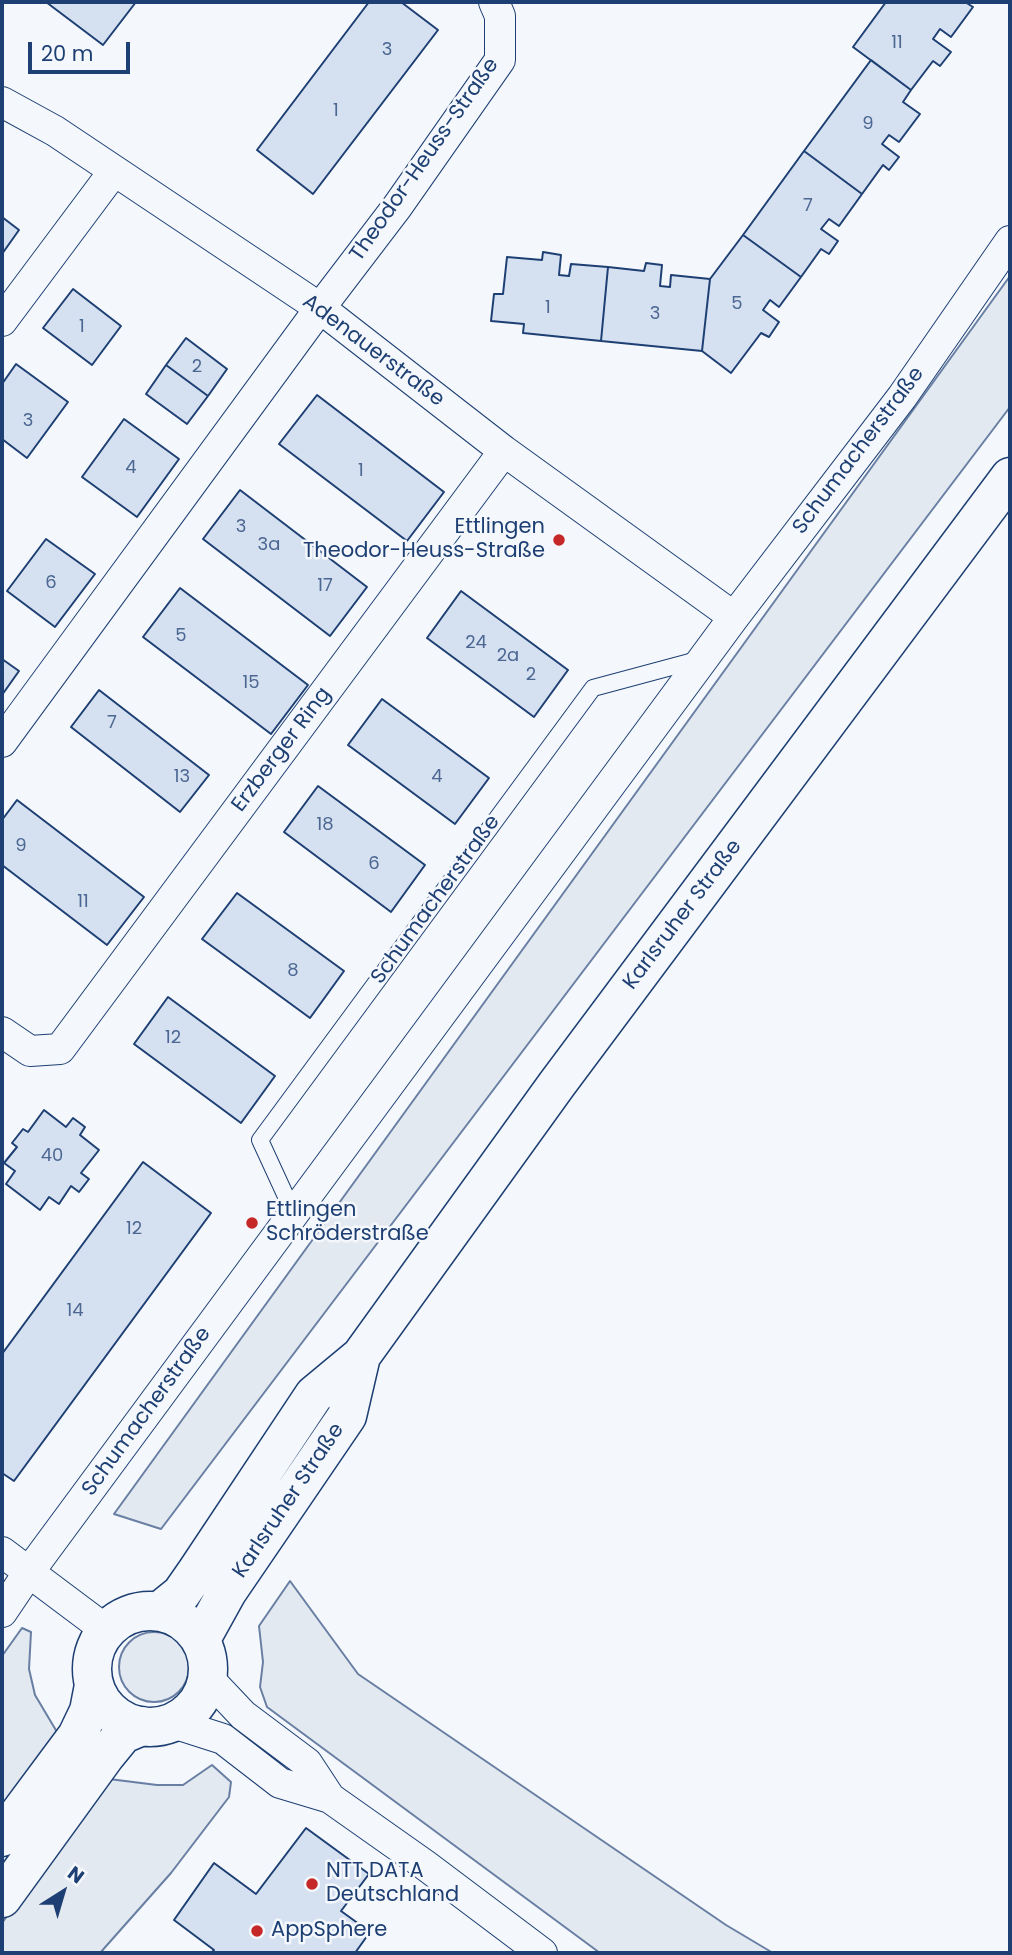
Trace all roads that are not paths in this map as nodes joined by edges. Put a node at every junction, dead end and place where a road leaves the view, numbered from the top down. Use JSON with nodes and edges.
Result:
{"nodes":[{"id":1,"x":494,"y":2,"type":"edge"},
{"id":2,"x":2,"y":102,"type":"edge"},
{"id":3,"x":114,"y":171,"type":"junction"},
{"id":4,"x":1010,"y":241,"type":"edge"},
{"id":5,"x":320,"y":308,"type":"junction"},
{"id":6,"x":2,"y":321,"type":"edge"},
{"id":7,"x":504,"y":452,"type":"junction"},
{"id":8,"x":1010,"y":477,"type":"edge"},
{"id":9,"x":734,"y":617,"type":"junction"},
{"id":10,"x":704,"y":658,"type":"junction"},
{"id":11,"x":2,"y":742,"type":"edge"},
{"id":12,"x":2,"y":1031,"type":"edge"},
{"id":13,"x":294,"y":1214,"type":"junction"},
{"id":14,"x":361,"y":1356,"type":"junction"},
{"id":15,"x":2,"y":1552,"type":"edge"},
{"id":16,"x":29,"y":1572,"type":"junction"},
{"id":17,"x":160,"y":1611,"type":"junction"},
{"id":18,"x":2,"y":1612,"type":"edge"},
{"id":19,"x":106,"y":1630,"type":"junction"},
{"id":20,"x":201,"y":1639,"type":"junction"},
{"id":21,"x":208,"y":1678,"type":"junction"},
{"id":22,"x":94,"y":1685,"type":"junction"},
{"id":23,"x":158,"y":1724,"type":"junction"},
{"id":24,"x":330,"y":1798,"type":"junction"},
{"id":25,"x":2,"y":1837,"type":"edge"},
{"id":26,"x":2,"y":1898,"type":"edge"},
{"id":27,"x":542,"y":1953,"type":"edge"}],
"edges":[{"from":1,"to":5,"type":"street","name":"Theodor-Heuss-Straße"},
{"from":2,"to":3,"type":"street","name":"Adenauerstraße"},
{"from":3,"to":5,"type":"street","name":"Adenauerstraße"},
{"from":3,"to":6,"type":"street"},
{"from":4,"to":9,"type":"street","name":"Schumacherstraße"},
{"from":5,"to":7,"type":"street","name":"Adenauerstraße"},
{"from":5,"to":11,"type":"street"},
{"from":7,"to":9,"type":"street","name":"Adenauerstraße"},
{"from":7,"to":12,"type":"street","name":"Erzberger Ring"},
{"from":8,"to":14,"type":"main road","name":"Karlsruher Straße"},
{"from":9,"to":10,"type":"street","name":"Schumacherstraße"},
{"from":10,"to":13,"type":"street","name":"Schumacherstraße"},
{"from":10,"to":13,"type":"lane","name":"Schumacherstraße"},
{"from":13,"to":16,"type":"street","name":"Schumacherstraße"},
{"from":14,"to":17,"type":"main road","name":"Karlsruher Straße"},
{"from":14,"to":20,"type":"main road","name":"Karlsruher Straße"},
{"from":15,"to":16,"type":"street"},
{"from":16,"to":18,"type":"street","name":"Schumacherstraße"},
{"from":16,"to":19,"type":"street"},
{"from":17,"to":19,"type":"main road"},
{"from":17,"to":20,"type":"main road"},
{"from":19,"to":22,"type":"main road"},
{"from":20,"to":21,"type":"main road"},
{"from":21,"to":23,"type":"main road"},
{"from":21,"to":24,"type":"street"},
{"from":22,"to":23,"type":"main road"},
{"from":22,"to":25,"type":"main road"},
{"from":23,"to":24,"type":"street"},
{"from":23,"to":26,"type":"main road"},
{"from":24,"to":27,"type":"street"}]}
